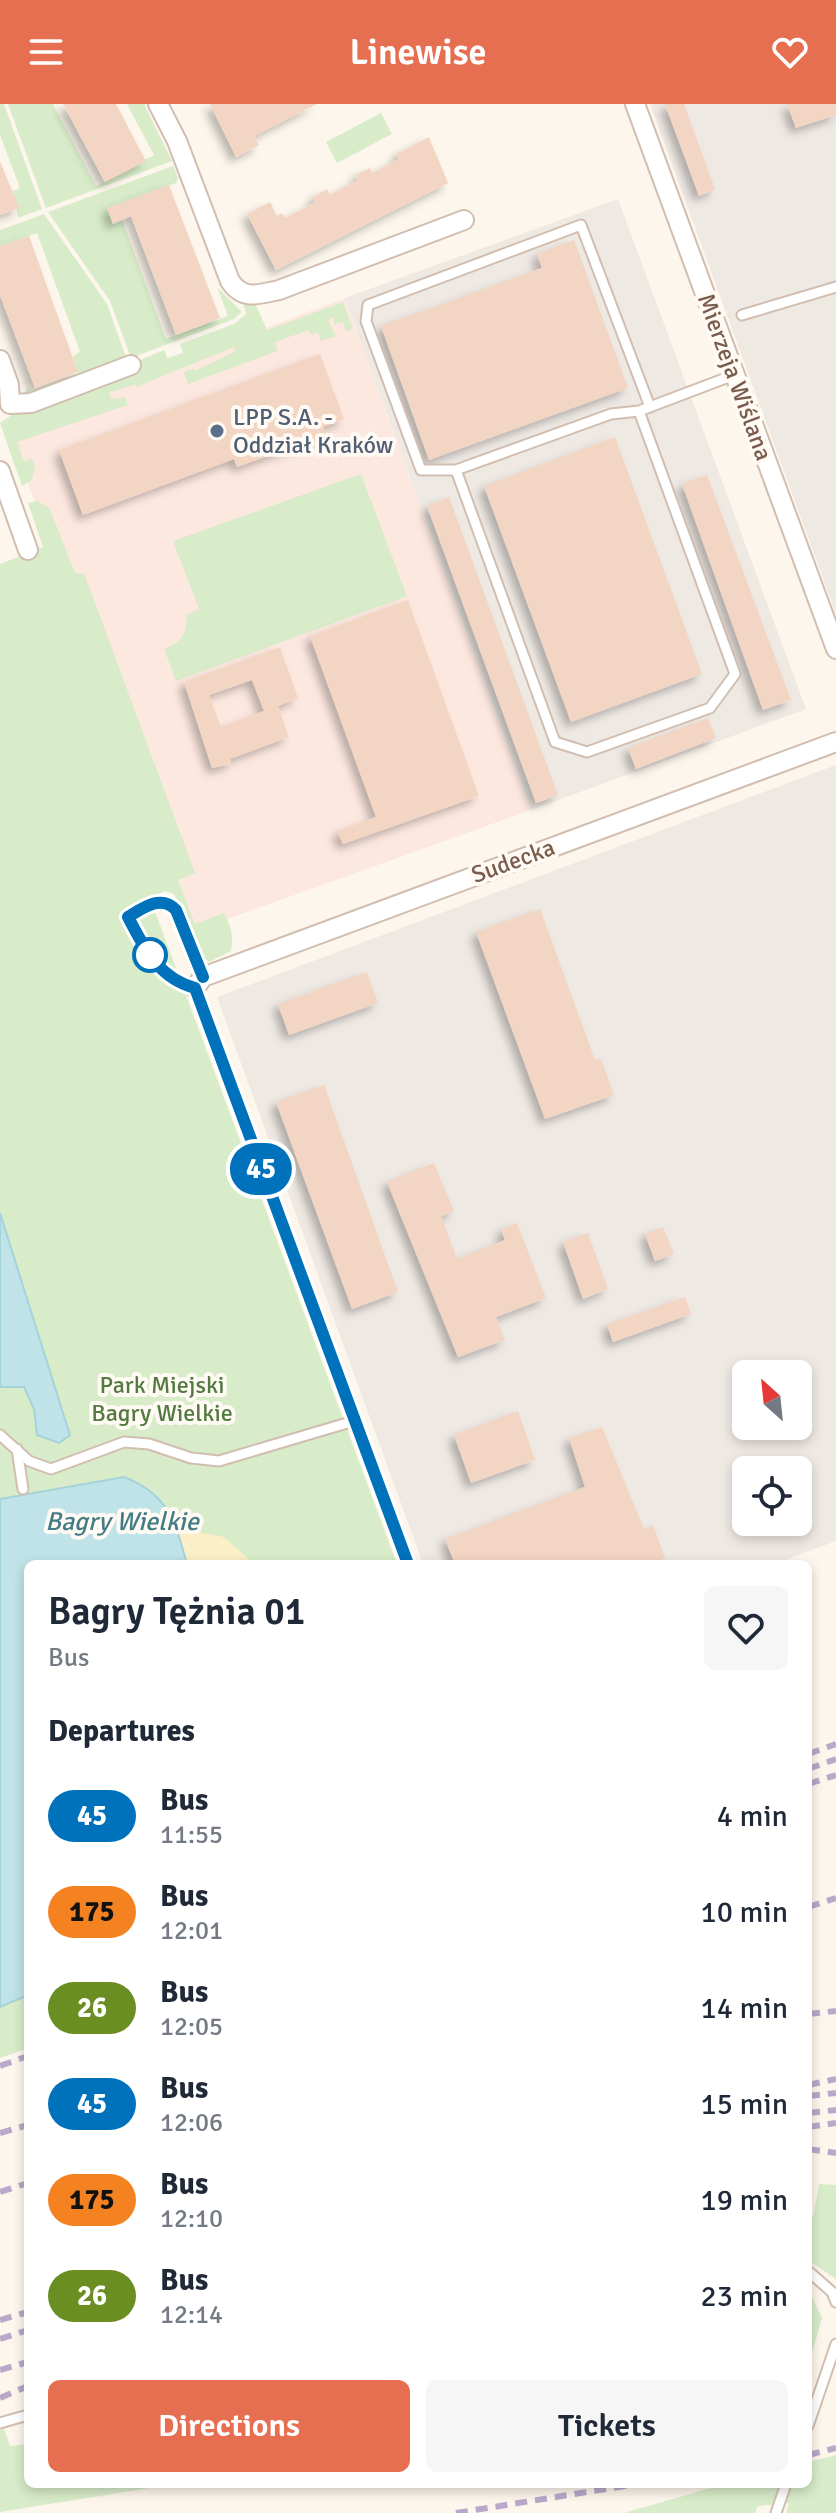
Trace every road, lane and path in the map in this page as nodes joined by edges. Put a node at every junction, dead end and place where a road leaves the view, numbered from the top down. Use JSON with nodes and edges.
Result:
{"nodes":[{"id":1,"x":635,"y":104,"type":"edge"},
{"id":2,"x":160,"y":105,"type":"edge"},
{"id":3,"x":464,"y":220,"type":"dead end"},
{"id":4,"x":836,"y":287,"type":"edge"},
{"id":5,"x":742,"y":315,"type":"dead end"},
{"id":6,"x":0,"y":360,"type":"edge"},
{"id":7,"x":131,"y":365,"type":"dead end"},
{"id":8,"x":734,"y":375,"type":"junction"},
{"id":9,"x":5,"y":406,"type":"edge"},
{"id":10,"x":650,"y":407,"type":"junction"},
{"id":11,"x":639,"y":411,"type":"junction"},
{"id":12,"x":456,"y":470,"type":"junction"},
{"id":13,"x":0,"y":471,"type":"edge"},
{"id":14,"x":8,"y":521,"type":"edge"},
{"id":15,"x":28,"y":550,"type":"dead end"},
{"id":16,"x":836,"y":649,"type":"edge"},
{"id":17,"x":836,"y":742,"type":"edge"},
{"id":18,"x":199,"y":982,"type":"junction"},
{"id":19,"x":354,"y":1421,"type":"junction"},
{"id":20,"x":0,"y":1435,"type":"edge"},
{"id":21,"x":17,"y":1449,"type":"junction"},
{"id":22,"x":23,"y":1489,"type":"dead end"},
{"id":23,"x":406,"y":1560,"type":"edge"},
{"id":24,"x":812,"y":2274,"type":"edge"},
{"id":25,"x":836,"y":2302,"type":"edge"},
{"id":26,"x":836,"y":2344,"type":"edge"},
{"id":27,"x":812,"y":2414,"type":"edge"},
{"id":28,"x":24,"y":2416,"type":"edge"},
{"id":29,"x":0,"y":2423,"type":"edge"},
{"id":30,"x":785,"y":2488,"type":"edge"},
{"id":31,"x":776,"y":2513,"type":"edge"}],
"edges":[{"from":1,"to":8,"type":"street","name":"Mierzeja Wiślana"},
{"from":2,"to":3,"type":"street"},
{"from":4,"to":5,"type":"lane"},
{"from":6,"to":9,"type":"street"},
{"from":7,"to":9,"type":"street"},
{"from":8,"to":10,"type":"lane"},
{"from":8,"to":16,"type":"street","name":"Mierzeja Wiślana"},
{"from":10,"to":11,"type":"lane"},
{"from":10,"to":12,"type":"lane"},
{"from":11,"to":12,"type":"lane"},
{"from":11,"to":12,"type":"lane"},
{"from":13,"to":14,"type":"street"},
{"from":14,"to":15,"type":"street"},
{"from":17,"to":18,"type":"street","name":"Sudecka"},
{"from":18,"to":18,"type":"lane"},
{"from":18,"to":19,"type":"lane"},
{"from":19,"to":21,"type":"lane"},
{"from":19,"to":23,"type":"lane"},
{"from":20,"to":21,"type":"lane"},
{"from":21,"to":22,"type":"lane"},
{"from":24,"to":25,"type":"lane"},
{"from":26,"to":27,"type":"lane"},
{"from":28,"to":29,"type":"lane"},
{"from":30,"to":31,"type":"lane"}]}
